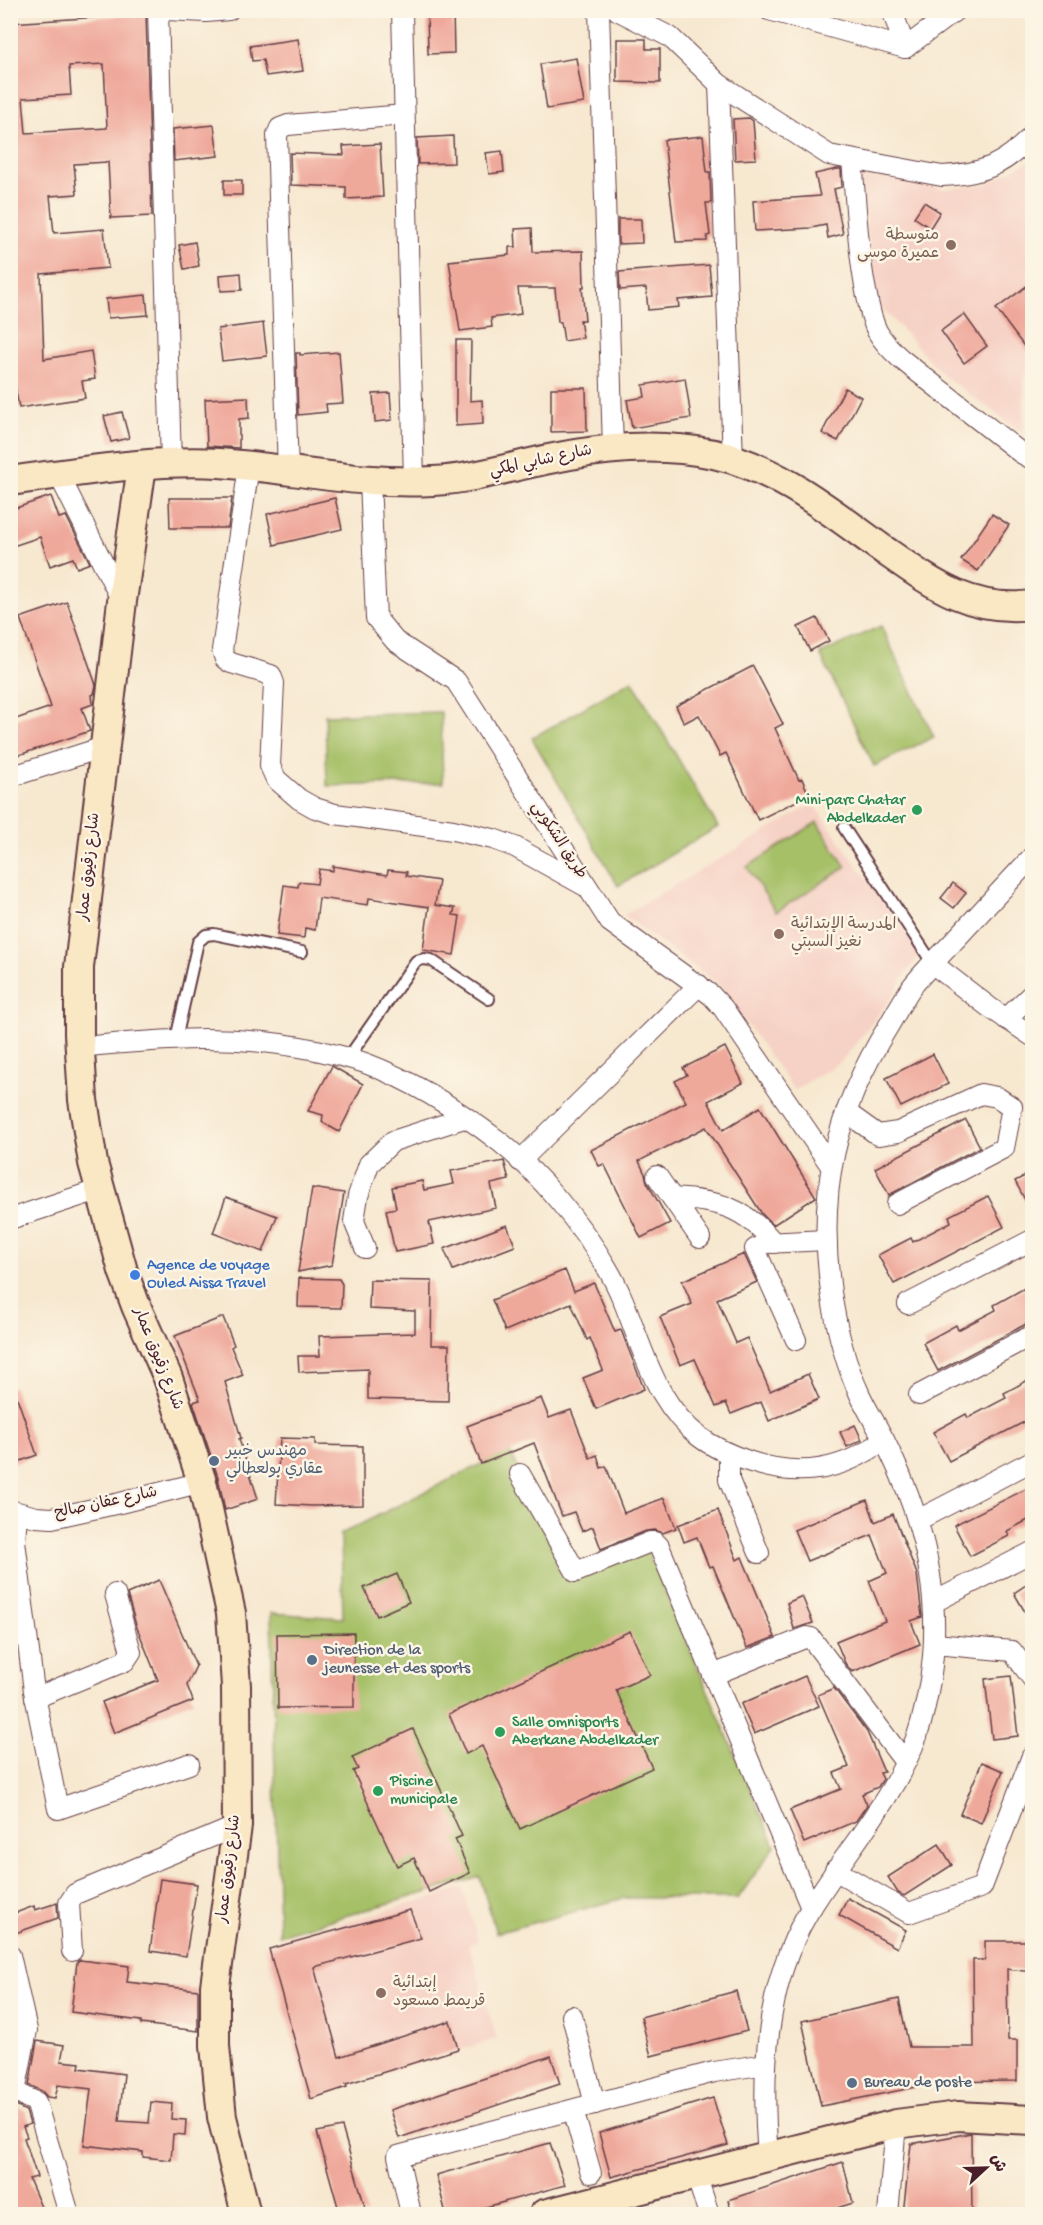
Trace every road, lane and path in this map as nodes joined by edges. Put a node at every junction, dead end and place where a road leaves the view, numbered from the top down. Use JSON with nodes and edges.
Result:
{"nodes":[{"id":1,"x":158,"y":10,"type":"edge"},
{"id":2,"x":167,"y":10,"type":"edge"},
{"id":3,"x":229,"y":10,"type":"edge"},
{"id":4,"x":402,"y":10,"type":"edge"},
{"id":5,"x":599,"y":10,"type":"edge"},
{"id":6,"x":617,"y":10,"type":"edge"},
{"id":7,"x":769,"y":10,"type":"edge"},
{"id":8,"x":892,"y":10,"type":"edge"},
{"id":9,"x":956,"y":10,"type":"edge"},
{"id":10,"x":905,"y":48,"type":"junction"},
{"id":11,"x":719,"y":84,"type":"junction"},
{"id":12,"x":404,"y":115,"type":"junction"},
{"id":13,"x":1032,"y":136,"type":"edge"},
{"id":14,"x":852,"y":160,"type":"junction"},
{"id":15,"x":613,"y":448,"type":"junction"},
{"id":16,"x":733,"y":459,"type":"junction"},
{"id":17,"x":1032,"y":459,"type":"edge"},
{"id":18,"x":171,"y":464,"type":"junction"},
{"id":19,"x":142,"y":466,"type":"junction"},
{"id":20,"x":249,"y":466,"type":"junction"},
{"id":21,"x":288,"y":471,"type":"junction"},
{"id":22,"x":59,"y":475,"type":"junction"},
{"id":23,"x":10,"y":481,"type":"edge"},
{"id":24,"x":370,"y":481,"type":"junction"},
{"id":25,"x":414,"y":481,"type":"junction"},
{"id":26,"x":122,"y":601,"type":"junction"},
{"id":27,"x":1032,"y":605,"type":"edge"},
{"id":28,"x":104,"y":747,"type":"junction"},
{"id":29,"x":10,"y":777,"type":"edge"},
{"id":30,"x":844,"y":828,"type":"dead end"},
{"id":31,"x":1032,"y":857,"type":"edge"},
{"id":32,"x":589,"y":888,"type":"junction"},
{"id":33,"x":302,"y":952,"type":"dead end"},
{"id":34,"x":933,"y":964,"type":"junction"},
{"id":35,"x":699,"y":985,"type":"junction"},
{"id":36,"x":1032,"y":994,"type":"edge"},
{"id":37,"x":489,"y":999,"type":"dead end"},
{"id":38,"x":1006,"y":1019,"type":"junction"},
{"id":39,"x":1032,"y":1036,"type":"edge"},
{"id":40,"x":176,"y":1039,"type":"junction"},
{"id":41,"x":80,"y":1047,"type":"junction"},
{"id":42,"x":348,"y":1058,"type":"junction"},
{"id":43,"x":846,"y":1112,"type":"junction"},
{"id":44,"x":464,"y":1118,"type":"junction"},
{"id":45,"x":520,"y":1161,"type":"junction"},
{"id":46,"x":831,"y":1166,"type":"junction"},
{"id":47,"x":657,"y":1176,"type":"dead end"},
{"id":48,"x":101,"y":1189,"type":"junction"},
{"id":49,"x":672,"y":1198,"type":"junction"},
{"id":50,"x":897,"y":1204,"type":"dead end"},
{"id":51,"x":10,"y":1219,"type":"edge"},
{"id":52,"x":700,"y":1238,"type":"dead end"},
{"id":53,"x":826,"y":1240,"type":"junction"},
{"id":54,"x":1032,"y":1240,"type":"edge"},
{"id":55,"x":774,"y":1243,"type":"junction"},
{"id":56,"x":365,"y":1248,"type":"dead end"},
{"id":57,"x":908,"y":1304,"type":"dead end"},
{"id":58,"x":1032,"y":1335,"type":"edge"},
{"id":59,"x":796,"y":1340,"type":"dead end"},
{"id":60,"x":919,"y":1395,"type":"dead end"},
{"id":61,"x":884,"y":1440,"type":"junction"},
{"id":62,"x":729,"y":1455,"type":"junction"},
{"id":63,"x":1032,"y":1461,"type":"edge"},
{"id":64,"x":520,"y":1474,"type":"dead end"},
{"id":65,"x":202,"y":1482,"type":"junction"},
{"id":66,"x":14,"y":1511,"type":"edge"},
{"id":67,"x":918,"y":1520,"type":"junction"},
{"id":68,"x":1032,"y":1552,"type":"edge"},
{"id":69,"x":759,"y":1553,"type":"dead end"},
{"id":70,"x":115,"y":1594,"type":"dead end"},
{"id":71,"x":934,"y":1602,"type":"junction"},
{"id":72,"x":935,"y":1644,"type":"junction"},
{"id":73,"x":713,"y":1675,"type":"junction"},
{"id":74,"x":1032,"y":1678,"type":"edge"},
{"id":75,"x":35,"y":1698,"type":"junction"},
{"id":76,"x":1032,"y":1756,"type":"edge"},
{"id":77,"x":904,"y":1762,"type":"junction"},
{"id":78,"x":189,"y":1764,"type":"dead end"},
{"id":79,"x":237,"y":1826,"type":"junction"},
{"id":80,"x":835,"y":1870,"type":"junction"},
{"id":81,"x":812,"y":1908,"type":"junction"},
{"id":82,"x":72,"y":1951,"type":"dead end"},
{"id":83,"x":10,"y":1955,"type":"edge"},
{"id":84,"x":572,"y":2016,"type":"dead end"},
{"id":85,"x":766,"y":2064,"type":"junction"},
{"id":86,"x":595,"y":2104,"type":"junction"},
{"id":87,"x":573,"y":2110,"type":"junction"},
{"id":88,"x":1032,"y":2120,"type":"edge"},
{"id":89,"x":896,"y":2124,"type":"junction"},
{"id":90,"x":768,"y":2156,"type":"junction"},
{"id":91,"x":591,"y":2173,"type":"dead end"},
{"id":92,"x":696,"y":2175,"type":"junction"},
{"id":93,"x":69,"y":2214,"type":"edge"},
{"id":94,"x":246,"y":2214,"type":"edge"},
{"id":95,"x":411,"y":2214,"type":"edge"},
{"id":96,"x":544,"y":2214,"type":"edge"},
{"id":97,"x":709,"y":2214,"type":"edge"},
{"id":98,"x":888,"y":2214,"type":"edge"}],
"edges":[{"from":1,"to":18,"type":"street"},
{"from":2,"to":3,"type":"street"},
{"from":4,"to":12,"type":"street"},
{"from":5,"to":15,"type":"street"},
{"from":6,"to":11,"type":"street"},
{"from":7,"to":10,"type":"street"},
{"from":8,"to":10,"type":"street"},
{"from":9,"to":10,"type":"street"},
{"from":11,"to":14,"type":"street"},
{"from":11,"to":16,"type":"street"},
{"from":12,"to":21,"type":"street"},
{"from":12,"to":25,"type":"street"},
{"from":13,"to":14,"type":"street"},
{"from":14,"to":17,"type":"street"},
{"from":15,"to":16,"type":"main road","name":"شارع شابي المكي"},
{"from":15,"to":25,"type":"main road","name":"شارع شابي المكي"},
{"from":16,"to":27,"type":"main road","name":"شارع شابي المكي"},
{"from":18,"to":19,"type":"main road","name":"شارع شابي المكي"},
{"from":18,"to":20,"type":"main road","name":"شارع شابي المكي"},
{"from":19,"to":22,"type":"main road","name":"شارع شابي المكي"},
{"from":19,"to":26,"type":"main road","name":"شارع زقيوق عمار"},
{"from":20,"to":21,"type":"main road","name":"شارع شابي المكي"},
{"from":20,"to":32,"type":"street"},
{"from":21,"to":24,"type":"main road","name":"شارع شابي المكي"},
{"from":22,"to":23,"type":"main road","name":"شارع شابي المكي"},
{"from":22,"to":26,"type":"street"},
{"from":24,"to":25,"type":"main road","name":"شارع شابي المكي"},
{"from":24,"to":32,"type":"street","name":"طريق الشكوبي"},
{"from":26,"to":28,"type":"main road","name":"شارع زقيوق عمار"},
{"from":28,"to":29,"type":"street"},
{"from":28,"to":41,"type":"main road","name":"شارع زقيوق عمار"},
{"from":30,"to":34,"type":"lane"},
{"from":31,"to":34,"type":"street"},
{"from":32,"to":35,"type":"street","name":"طريق الشكوبي"},
{"from":33,"to":40,"type":"lane"},
{"from":34,"to":38,"type":"street"},
{"from":34,"to":43,"type":"street"},
{"from":35,"to":45,"type":"street"},
{"from":35,"to":46,"type":"street","name":"طريق الشكوبي"},
{"from":36,"to":38,"type":"street"},
{"from":37,"to":42,"type":"lane"},
{"from":38,"to":39,"type":"street"},
{"from":40,"to":41,"type":"street"},
{"from":40,"to":42,"type":"street"},
{"from":41,"to":48,"type":"main road","name":"شارع زقيوق عمار"},
{"from":42,"to":44,"type":"street"},
{"from":43,"to":46,"type":"street"},
{"from":43,"to":50,"type":"street"},
{"from":44,"to":45,"type":"street"},
{"from":44,"to":56,"type":"street"},
{"from":45,"to":62,"type":"street"},
{"from":46,"to":53,"type":"street"},
{"from":47,"to":49,"type":"street"},
{"from":48,"to":51,"type":"street"},
{"from":48,"to":65,"type":"main road","name":"شارع زقيوق عمار"},
{"from":49,"to":52,"type":"street"},
{"from":49,"to":55,"type":"street"},
{"from":53,"to":55,"type":"street"},
{"from":53,"to":61,"type":"street"},
{"from":54,"to":57,"type":"street"},
{"from":55,"to":59,"type":"street"},
{"from":58,"to":60,"type":"street"},
{"from":61,"to":62,"type":"street"},
{"from":61,"to":67,"type":"street"},
{"from":62,"to":69,"type":"street"},
{"from":63,"to":67,"type":"street"},
{"from":64,"to":73,"type":"street"},
{"from":65,"to":66,"type":"street","name":"شارع عفان صالح"},
{"from":65,"to":79,"type":"main road","name":"شارع زقيوق عمار"},
{"from":66,"to":75,"type":"street"},
{"from":67,"to":71,"type":"street"},
{"from":68,"to":71,"type":"street"},
{"from":70,"to":75,"type":"street"},
{"from":71,"to":72,"type":"street"},
{"from":72,"to":74,"type":"street"},
{"from":72,"to":77,"type":"street"},
{"from":73,"to":77,"type":"street"},
{"from":73,"to":81,"type":"street"},
{"from":75,"to":78,"type":"street"},
{"from":76,"to":80,"type":"street"},
{"from":77,"to":80,"type":"street"},
{"from":79,"to":82,"type":"street"},
{"from":79,"to":94,"type":"main road","name":"شارع زقيوق عمار"},
{"from":80,"to":81,"type":"street"},
{"from":81,"to":85,"type":"street"},
{"from":83,"to":93,"type":"street"},
{"from":84,"to":86,"type":"street"},
{"from":85,"to":86,"type":"street"},
{"from":85,"to":90,"type":"street"},
{"from":86,"to":87,"type":"street"},
{"from":87,"to":91,"type":"street"},
{"from":87,"to":95,"type":"street"},
{"from":88,"to":89,"type":"main road"},
{"from":89,"to":90,"type":"main road"},
{"from":89,"to":98,"type":"street"},
{"from":90,"to":92,"type":"main road"},
{"from":92,"to":96,"type":"main road"},
{"from":92,"to":97,"type":"street"}]}
